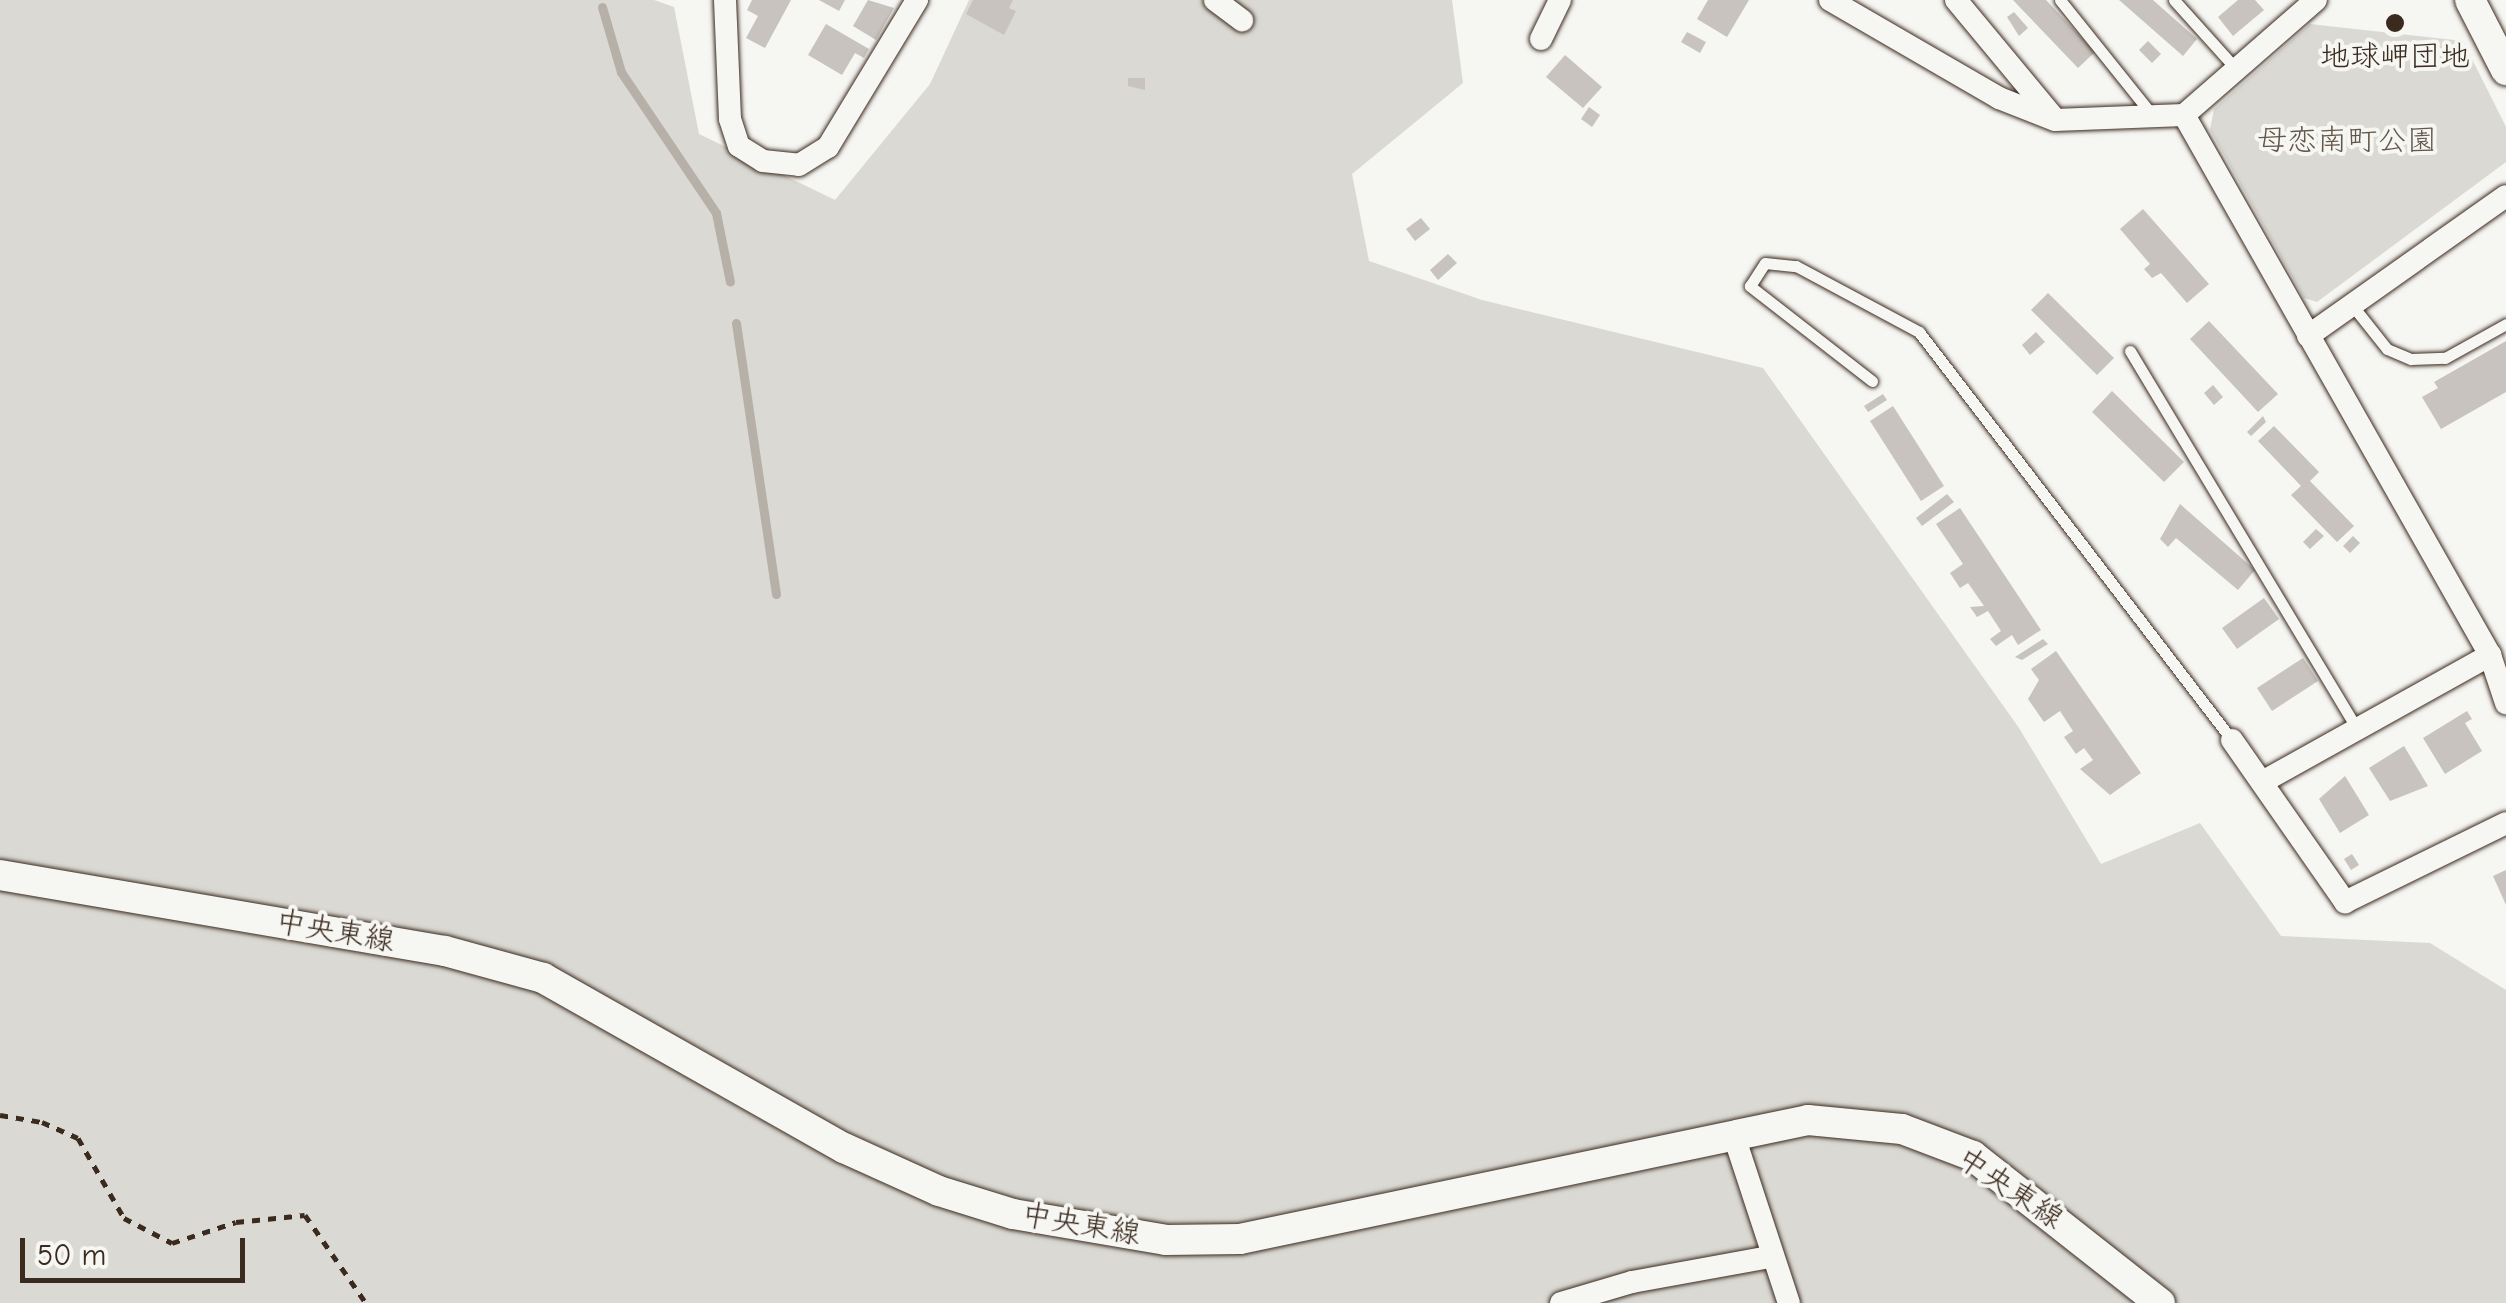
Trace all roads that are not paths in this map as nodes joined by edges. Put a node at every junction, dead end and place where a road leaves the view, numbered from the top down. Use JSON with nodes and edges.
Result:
{"nodes":[{"id":1,"x":725,"y":0,"type":"edge"},
{"id":2,"x":917,"y":0,"type":"edge"},
{"id":3,"x":1216,"y":0,"type":"edge"},
{"id":4,"x":1560,"y":0,"type":"edge"},
{"id":5,"x":1830,"y":0,"type":"edge"},
{"id":6,"x":1956,"y":0,"type":"edge"},
{"id":7,"x":2060,"y":0,"type":"edge"},
{"id":8,"x":2174,"y":0,"type":"edge"},
{"id":9,"x":2316,"y":0,"type":"edge"},
{"id":10,"x":2470,"y":0,"type":"edge"},
{"id":11,"x":1242,"y":20,"type":"dead end"},
{"id":12,"x":1541,"y":39,"type":"dead end"},
{"id":13,"x":2237,"y":70,"type":"junction"},
{"id":14,"x":2506,"y":70,"type":"edge"},
{"id":15,"x":2184,"y":114,"type":"junction"},
{"id":16,"x":2153,"y":116,"type":"junction"},
{"id":17,"x":2055,"y":120,"type":"junction"},
{"id":18,"x":2506,"y":196,"type":"edge"},
{"id":19,"x":2352,"y":305,"type":"junction"},
{"id":20,"x":2506,"y":324,"type":"edge"},
{"id":21,"x":2308,"y":336,"type":"junction"},
{"id":22,"x":2130,"y":351,"type":"dead end"},
{"id":23,"x":1872,"y":381,"type":"dead end"},
{"id":24,"x":2490,"y":655,"type":"junction"},
{"id":25,"x":2506,"y":703,"type":"edge"},
{"id":26,"x":2357,"y":729,"type":"junction"},
{"id":27,"x":2232,"y":740,"type":"joint"},
{"id":28,"x":2264,"y":781,"type":"junction"},
{"id":29,"x":2506,"y":823,"type":"edge"},
{"id":30,"x":0,"y":875,"type":"edge"},
{"id":31,"x":1733,"y":1133,"type":"junction"},
{"id":32,"x":1769,"y":1257,"type":"junction"},
{"id":33,"x":1561,"y":1303,"type":"edge"},
{"id":34,"x":1789,"y":1303,"type":"edge"},
{"id":35,"x":2160,"y":1303,"type":"edge"}],
"edges":[{"from":1,"to":2,"type":"street"},
{"from":3,"to":11,"type":"street"},
{"from":4,"to":12,"type":"street"},
{"from":5,"to":17,"type":"street"},
{"from":6,"to":17,"type":"street"},
{"from":7,"to":16,"type":"lane"},
{"from":8,"to":13,"type":"lane"},
{"from":9,"to":13,"type":"street"},
{"from":10,"to":14,"type":"street"},
{"from":13,"to":15,"type":"street"},
{"from":15,"to":16,"type":"street"},
{"from":15,"to":21,"type":"street"},
{"from":16,"to":17,"type":"street"},
{"from":18,"to":19,"type":"street"},
{"from":19,"to":20,"type":"lane"},
{"from":19,"to":21,"type":"street"},
{"from":21,"to":24,"type":"street"},
{"from":22,"to":26,"type":"lane"},
{"from":23,"to":27,"type":"lane"},
{"from":24,"to":25,"type":"street"},
{"from":24,"to":26,"type":"street"},
{"from":26,"to":28,"type":"street"},
{"from":27,"to":28,"type":"street"},
{"from":28,"to":29,"type":"street"},
{"from":30,"to":31,"type":"street","name":"中央東線"},
{"from":31,"to":32,"type":"street"},
{"from":31,"to":35,"type":"street","name":"中央東線"},
{"from":32,"to":33,"type":"street"},
{"from":32,"to":34,"type":"street"}]}
